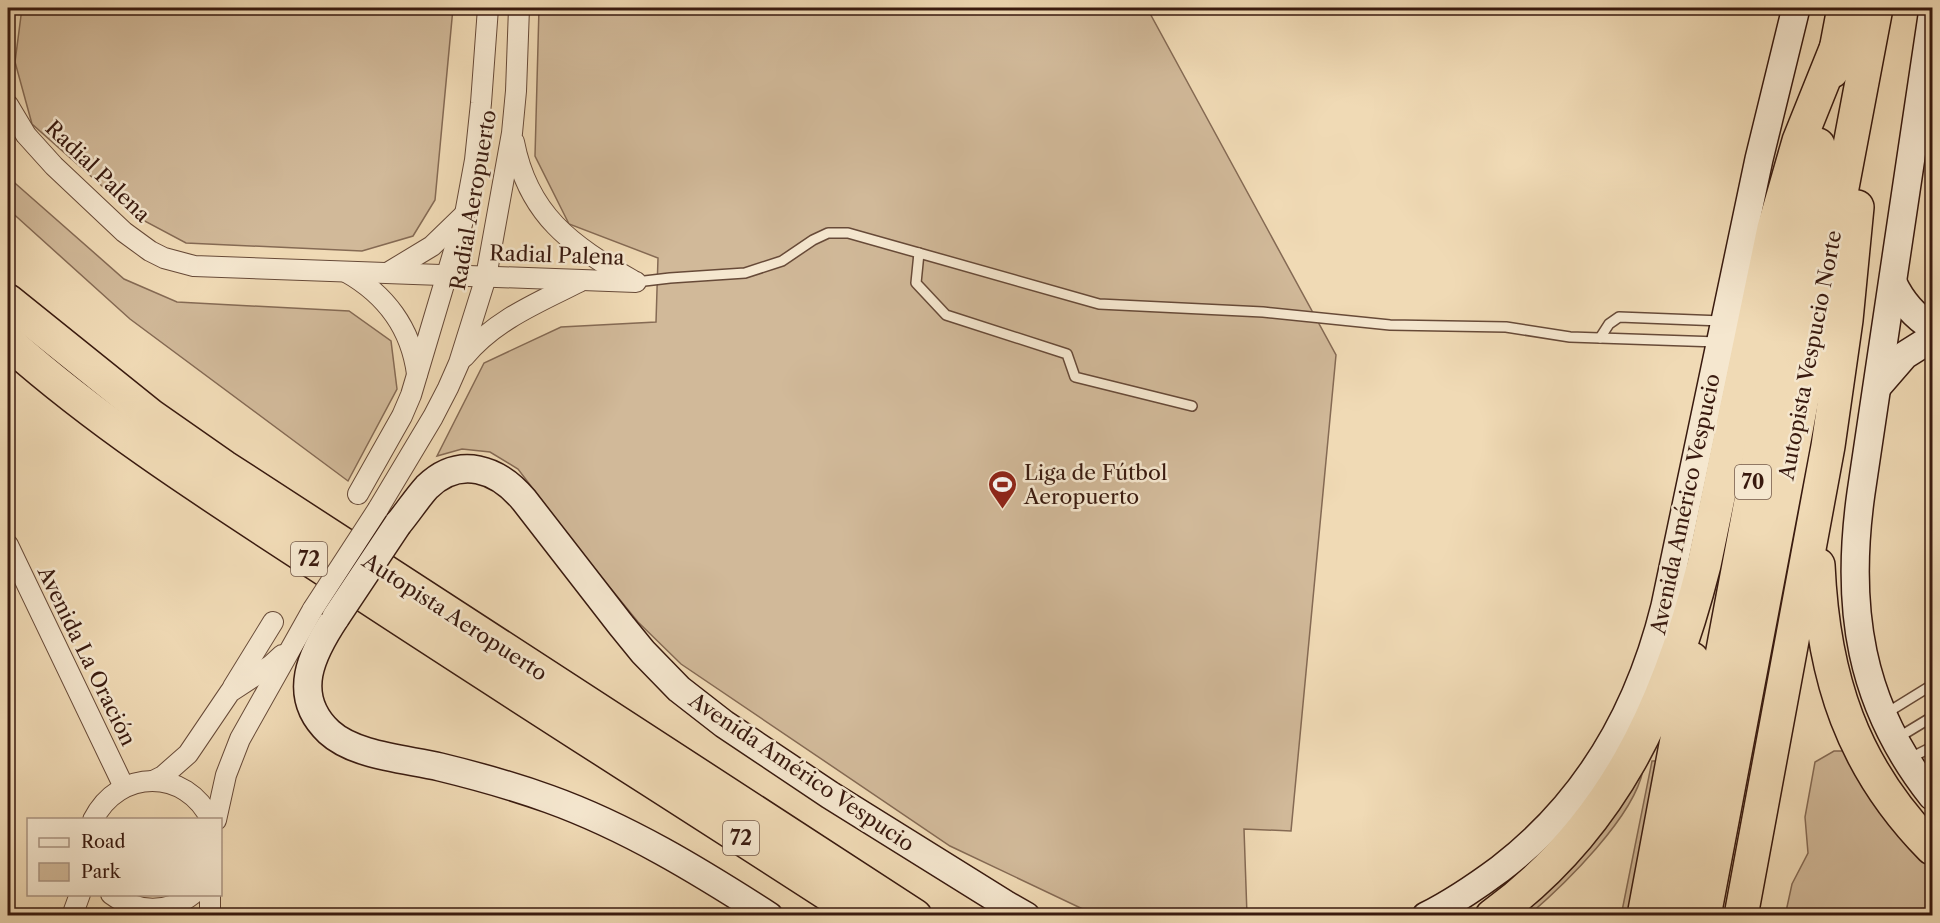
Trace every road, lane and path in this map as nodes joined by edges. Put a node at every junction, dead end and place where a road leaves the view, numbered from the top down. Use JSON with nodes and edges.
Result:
{"nodes":[{"id":1,"x":488,"y":8,"type":"edge"},
{"id":2,"x":519,"y":8,"type":"edge"},
{"id":3,"x":1796,"y":8,"type":"edge"},
{"id":4,"x":1844,"y":8,"type":"edge"},
{"id":5,"x":1876,"y":8,"type":"edge"},
{"id":6,"x":1932,"y":24,"type":"edge"},
{"id":7,"x":1836,"y":50,"type":"junction"},
{"id":8,"x":1860,"y":90,"type":"junction"},
{"id":9,"x":8,"y":105,"type":"edge"},
{"id":10,"x":512,"y":133,"type":"junction"},
{"id":11,"x":465,"y":214,"type":"junction"},
{"id":12,"x":919,"y":253,"type":"junction"},
{"id":13,"x":346,"y":272,"type":"junction"},
{"id":14,"x":387,"y":273,"type":"junction"},
{"id":15,"x":446,"y":275,"type":"junction"},
{"id":16,"x":486,"y":277,"type":"junction"},
{"id":17,"x":8,"y":281,"type":"edge"},
{"id":18,"x":582,"y":281,"type":"junction"},
{"id":19,"x":636,"y":282,"type":"junction"},
{"id":20,"x":1893,"y":283,"type":"junction"},
{"id":21,"x":8,"y":302,"type":"edge"},
{"id":22,"x":1932,"y":327,"type":"edge"},
{"id":23,"x":44,"y":332,"type":"junction"},
{"id":24,"x":1722,"y":332,"type":"junction"},
{"id":25,"x":1599,"y":338,"type":"junction"},
{"id":26,"x":1932,"y":338,"type":"edge"},
{"id":27,"x":8,"y":342,"type":"edge"},
{"id":28,"x":459,"y":363,"type":"junction"},
{"id":29,"x":417,"y":376,"type":"junction"},
{"id":30,"x":1878,"y":386,"type":"junction"},
{"id":31,"x":1192,"y":406,"type":"dead end"},
{"id":32,"x":358,"y":494,"type":"dead end"},
{"id":33,"x":1817,"y":503,"type":"junction"},
{"id":34,"x":388,"y":516,"type":"junction"},
{"id":35,"x":8,"y":545,"type":"edge"},
{"id":36,"x":1704,"y":565,"type":"junction"},
{"id":37,"x":324,"y":613,"type":"junction"},
{"id":38,"x":273,"y":622,"type":"dead end"},
{"id":39,"x":297,"y":636,"type":"junction"},
{"id":40,"x":1932,"y":685,"type":"edge"},
{"id":41,"x":230,"y":692,"type":"junction"},
{"id":42,"x":1883,"y":715,"type":"junction"},
{"id":43,"x":1932,"y":718,"type":"edge"},
{"id":44,"x":1932,"y":747,"type":"edge"},
{"id":45,"x":1900,"y":750,"type":"junction"},
{"id":46,"x":153,"y":781,"type":"junction"},
{"id":47,"x":124,"y":787,"type":"junction"},
{"id":48,"x":1932,"y":796,"type":"edge"},
{"id":49,"x":94,"y":818,"type":"edge"},
{"id":50,"x":212,"y":818,"type":"edge"},
{"id":51,"x":213,"y":818,"type":"edge"},
{"id":52,"x":1932,"y":848,"type":"edge"},
{"id":53,"x":79,"y":896,"type":"edge"},
{"id":54,"x":113,"y":896,"type":"edge"},
{"id":55,"x":190,"y":896,"type":"edge"},
{"id":56,"x":210,"y":896,"type":"edge"},
{"id":57,"x":132,"y":911,"type":"edge"},
{"id":58,"x":166,"y":912,"type":"edge"},
{"id":59,"x":914,"y":914,"type":"edge"},
{"id":60,"x":72,"y":915,"type":"edge"},
{"id":61,"x":210,"y":915,"type":"edge"},
{"id":62,"x":769,"y":915,"type":"edge"},
{"id":63,"x":862,"y":915,"type":"edge"},
{"id":64,"x":1026,"y":915,"type":"edge"},
{"id":65,"x":1426,"y":915,"type":"edge"},
{"id":66,"x":1492,"y":915,"type":"edge"},
{"id":67,"x":1644,"y":915,"type":"edge"},
{"id":68,"x":1673,"y":915,"type":"edge"},
{"id":69,"x":1704,"y":915,"type":"edge"},
{"id":70,"x":1741,"y":915,"type":"edge"}],
"edges":[{"from":1,"to":11,"type":"street","name":"Radial Aeropuerto"},
{"from":2,"to":10,"type":"street","name":"Radial Aeropuerto"},
{"from":3,"to":24,"type":"street","name":"Avenida Américo Vespucio"},
{"from":4,"to":7,"type":"highway","name":"Autopista Vespucio Norte","number":"70"},
{"from":5,"to":8,"type":"highway","name":"Autopista Vespucio Norte","number":"70"},
{"from":6,"to":20,"type":"street"},
{"from":7,"to":36,"type":"highway"},
{"from":7,"to":68,"type":"highway","name":"Autopista Vespucio Norte","number":"70"},
{"from":8,"to":33,"type":"highway"},
{"from":8,"to":69,"type":"highway","name":"Autopista Vespucio Norte","number":"70"},
{"from":9,"to":13,"type":"street","name":"Radial Palena"},
{"from":10,"to":16,"type":"street","name":"Radial Aeropuerto"},
{"from":10,"to":19,"type":"street","name":"Radial Palena"},
{"from":11,"to":14,"type":"street","name":"Radial Aeropuerto"},
{"from":11,"to":15,"type":"street","name":"Radial Aeropuerto"},
{"from":12,"to":19,"type":"lane"},
{"from":12,"to":25,"type":"lane"},
{"from":12,"to":31,"type":"lane"},
{"from":13,"to":14,"type":"street","name":"Radial Palena"},
{"from":13,"to":29,"type":"street"},
{"from":14,"to":15,"type":"street","name":"Radial Palena"},
{"from":15,"to":16,"type":"street","name":"Radial Palena"},
{"from":15,"to":29,"type":"street","name":"Radial Aeropuerto"},
{"from":16,"to":18,"type":"street","name":"Radial Palena"},
{"from":16,"to":28,"type":"street","name":"Radial Aeropuerto"},
{"from":17,"to":23,"type":"highway"},
{"from":18,"to":19,"type":"street","name":"Radial Palena"},
{"from":18,"to":28,"type":"street","name":"Radial Aeropuerto"},
{"from":20,"to":22,"type":"street"},
{"from":20,"to":30,"type":"street"},
{"from":21,"to":23,"type":"highway","name":"Autopista Aeropuerto","number":"72"},
{"from":23,"to":59,"type":"highway","name":"Autopista Aeropuerto","number":"72"},
{"from":24,"to":25,"type":"lane"},
{"from":24,"to":25,"type":"lane"},
{"from":24,"to":65,"type":"street","name":"Avenida Américo Vespucio"},
{"from":26,"to":30,"type":"street"},
{"from":27,"to":63,"type":"highway","name":"Autopista Aeropuerto","number":"72"},
{"from":28,"to":34,"type":"street","name":"Radial Aeropuerto"},
{"from":29,"to":32,"type":"street","name":"Radial Aeropuerto"},
{"from":30,"to":42,"type":"street"},
{"from":33,"to":52,"type":"highway"},
{"from":33,"to":70,"type":"highway"},
{"from":34,"to":37,"type":"street","name":"Avenida Américo Vespucio","bridge":true},
{"from":34,"to":64,"type":"street","name":"Avenida Américo Vespucio"},
{"from":35,"to":47,"type":"street","name":"Avenida La Oración"},
{"from":36,"to":66,"type":"highway"},
{"from":36,"to":67,"type":"highway"},
{"from":37,"to":39,"type":"street"},
{"from":37,"to":62,"type":"street","name":"Avenida Américo Vespucio"},
{"from":38,"to":41,"type":"street"},
{"from":39,"to":41,"type":"street"},
{"from":39,"to":51,"type":"street"},
{"from":40,"to":42,"type":"lane"},
{"from":41,"to":46,"type":"street"},
{"from":42,"to":45,"type":"street"},
{"from":43,"to":45,"type":"lane"},
{"from":44,"to":45,"type":"lane"},
{"from":45,"to":48,"type":"street"},
{"from":46,"to":47,"type":"street"},
{"from":46,"to":50,"type":"street"},
{"from":47,"to":49,"type":"street"},
{"from":53,"to":60,"type":"street"},
{"from":54,"to":57,"type":"street"},
{"from":55,"to":58,"type":"street"},
{"from":56,"to":61,"type":"street"},
{"from":57,"to":58,"type":"street"}]}
